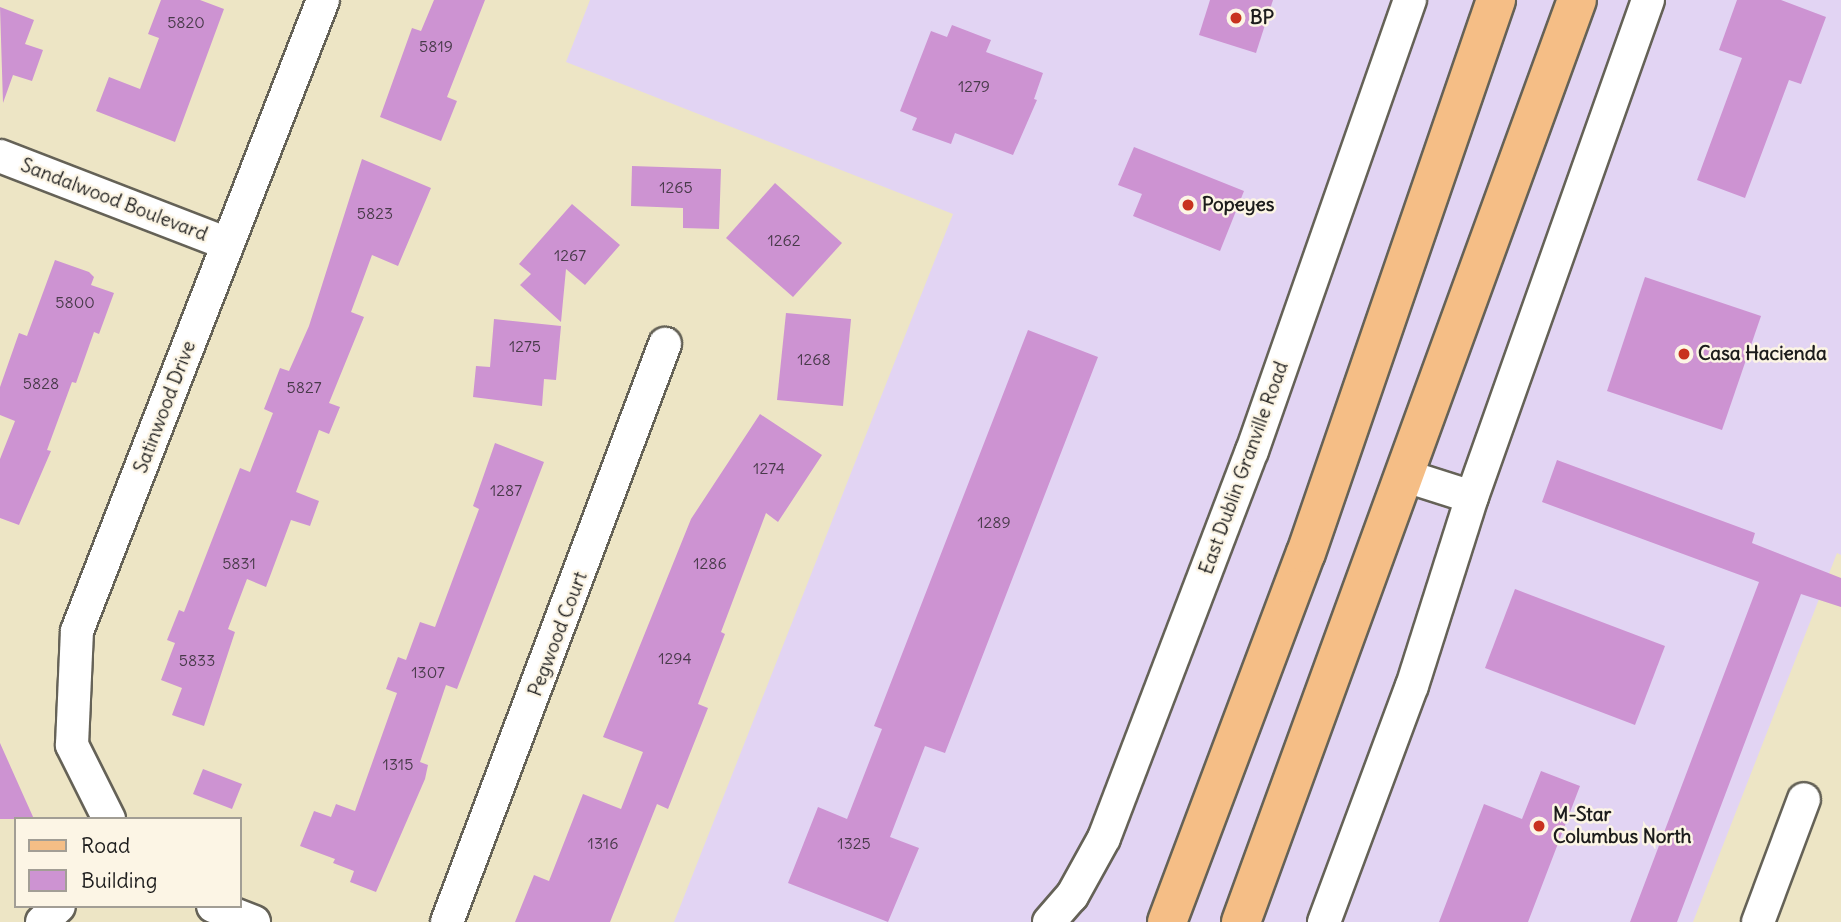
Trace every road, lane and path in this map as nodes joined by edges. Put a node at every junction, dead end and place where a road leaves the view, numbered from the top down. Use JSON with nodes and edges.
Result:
{"nodes":[{"id":1,"x":323,"y":0,"type":"edge"},
{"id":2,"x":1410,"y":0,"type":"edge"},
{"id":3,"x":1496,"y":0,"type":"edge"},
{"id":4,"x":1577,"y":0,"type":"edge"},
{"id":5,"x":1648,"y":0,"type":"edge"},
{"id":6,"x":0,"y":156,"type":"edge"},
{"id":7,"x":228,"y":244,"type":"junction"},
{"id":8,"x":666,"y":344,"type":"dead end"},
{"id":9,"x":1403,"y":475,"type":"junction"},
{"id":10,"x":1472,"y":496,"type":"junction"},
{"id":11,"x":1804,"y":799,"type":"dead end"},
{"id":12,"x":107,"y":817,"type":"edge"},
{"id":13,"x":57,"y":908,"type":"edge"},
{"id":14,"x":219,"y":908,"type":"edge"},
{"id":15,"x":43,"y":922,"type":"edge"},
{"id":16,"x":254,"y":922,"type":"edge"},
{"id":17,"x":447,"y":922,"type":"edge"},
{"id":18,"x":1049,"y":922,"type":"edge"},
{"id":19,"x":1167,"y":922,"type":"edge"},
{"id":20,"x":1241,"y":922,"type":"edge"},
{"id":21,"x":1324,"y":922,"type":"edge"},
{"id":22,"x":1758,"y":922,"type":"edge"}],
"edges":[{"from":1,"to":7,"type":"street","name":"Satinwood Drive"},
{"from":2,"to":18,"type":"street","name":"East Dublin Granville Road"},
{"from":3,"to":19,"type":"main road"},
{"from":4,"to":9,"type":"main road"},
{"from":5,"to":10,"type":"street"},
{"from":6,"to":7,"type":"street","name":"Sandalwood Boulevard"},
{"from":7,"to":12,"type":"street","name":"Satinwood Drive"},
{"from":8,"to":17,"type":"street","name":"Pegwood Court"},
{"from":9,"to":10,"type":"street"},
{"from":9,"to":20,"type":"main road"},
{"from":10,"to":21,"type":"street"},
{"from":11,"to":22,"type":"street"},
{"from":13,"to":15,"type":"street"},
{"from":14,"to":16,"type":"street"}]}
